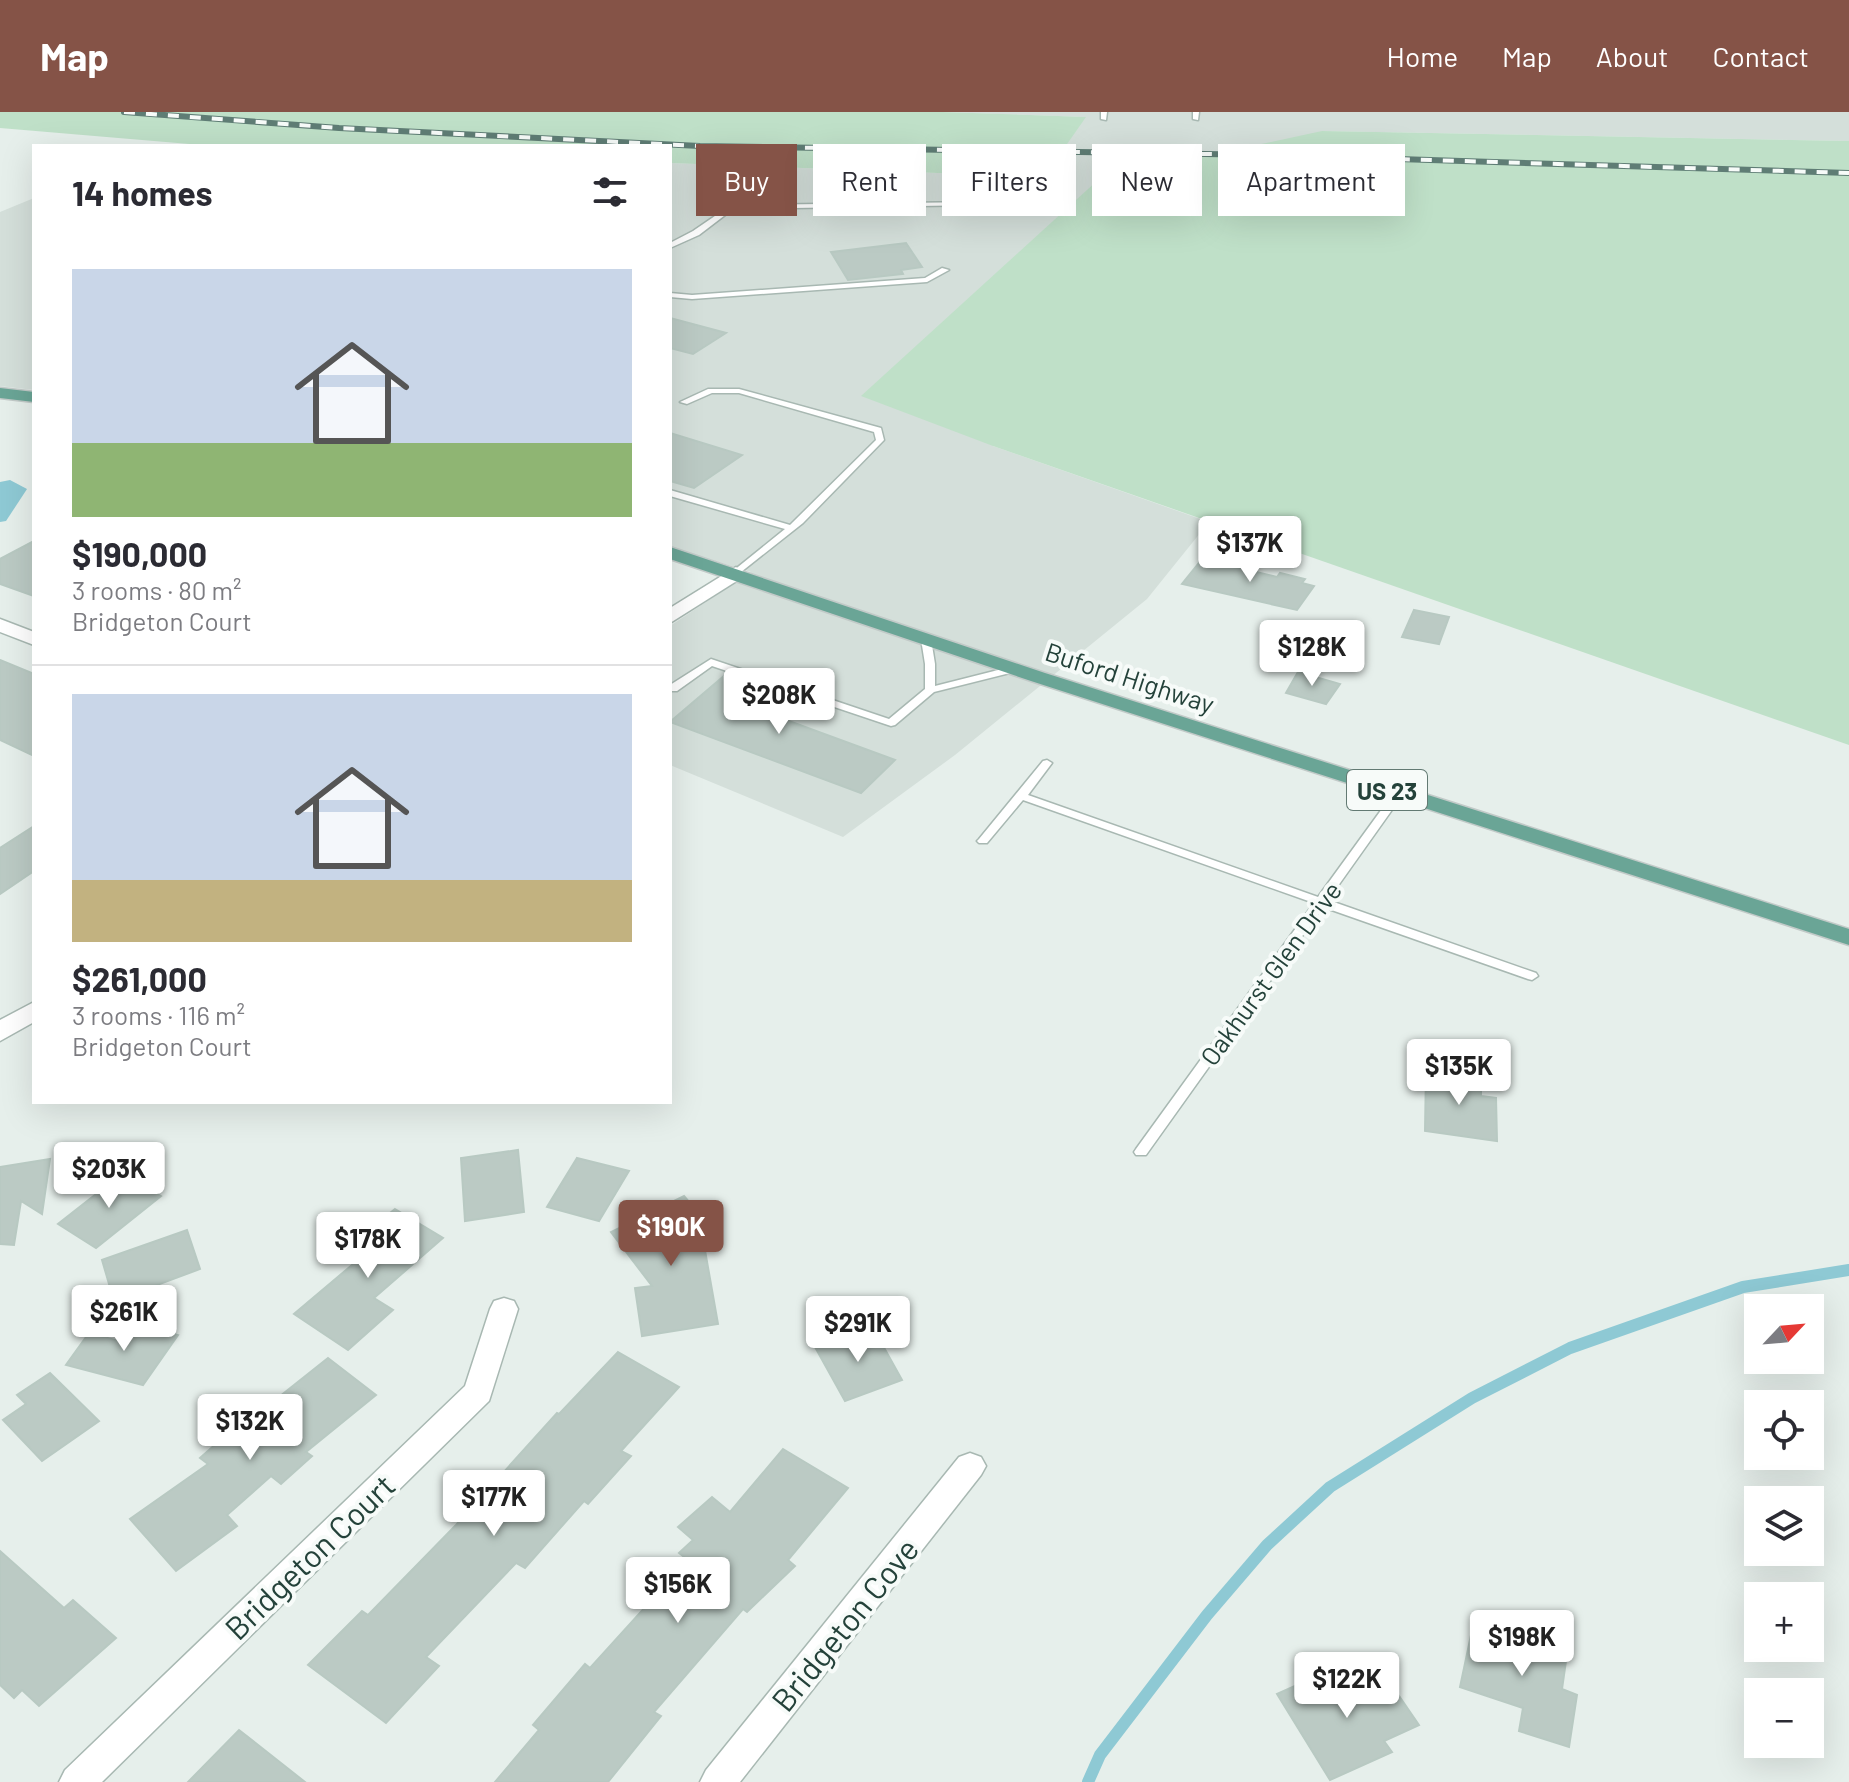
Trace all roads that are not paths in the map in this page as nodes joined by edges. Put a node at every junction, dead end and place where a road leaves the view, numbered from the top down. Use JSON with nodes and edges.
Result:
{"nodes":[{"id":1,"x":942,"y":204,"type":"edge"},
{"id":2,"x":672,"y":245,"type":"edge"},
{"id":3,"x":945,"y":270,"type":"dead end"},
{"id":4,"x":672,"y":295,"type":"edge"},
{"id":5,"x":0,"y":393,"type":"edge"},
{"id":6,"x":32,"y":397,"type":"edge"},
{"id":7,"x":684,"y":402,"type":"dead end"},
{"id":8,"x":672,"y":494,"type":"edge"},
{"id":9,"x":791,"y":528,"type":"junction"},
{"id":10,"x":672,"y":554,"type":"edge"},
{"id":11,"x":736,"y":573,"type":"junction"},
{"id":12,"x":672,"y":616,"type":"edge"},
{"id":13,"x":0,"y":625,"type":"edge"},
{"id":14,"x":32,"y":638,"type":"edge"},
{"id":15,"x":926,"y":639,"type":"junction"},
{"id":16,"x":1014,"y":669,"type":"junction"},
{"id":17,"x":672,"y":689,"type":"edge"},
{"id":18,"x":930,"y":690,"type":"junction"},
{"id":19,"x":1047,"y":763,"type":"dead end"},
{"id":20,"x":1399,"y":793,"type":"junction"},
{"id":21,"x":1021,"y":796,"type":"junction"},
{"id":22,"x":983,"y":841,"type":"dead end"},
{"id":23,"x":1320,"y":903,"type":"junction"},
{"id":24,"x":1849,"y":937,"type":"edge"},
{"id":25,"x":1532,"y":976,"type":"dead end"},
{"id":26,"x":32,"y":1011,"type":"edge"},
{"id":27,"x":0,"y":1032,"type":"edge"},
{"id":28,"x":1141,"y":1152,"type":"dead end"},
{"id":29,"x":504,"y":1309,"type":"dead end"},
{"id":30,"x":970,"y":1466,"type":"dead end"},
{"id":31,"x":77,"y":1782,"type":"edge"},
{"id":32,"x":718,"y":1782,"type":"edge"}],
"edges":[{"from":1,"to":2,"type":"lane"},
{"from":3,"to":4,"type":"lane"},
{"from":5,"to":6,"type":"main road"},
{"from":7,"to":9,"type":"lane"},
{"from":8,"to":9,"type":"lane"},
{"from":9,"to":11,"type":"lane"},
{"from":10,"to":11,"type":"main road","name":"Buford Highway","number":"US 23"},
{"from":11,"to":12,"type":"street"},
{"from":11,"to":15,"type":"main road","name":"Buford Highway","number":"US 23"},
{"from":13,"to":14,"type":"street"},
{"from":15,"to":16,"type":"main road","name":"Buford Highway","number":"US 23"},
{"from":15,"to":18,"type":"lane"},
{"from":16,"to":18,"type":"lane"},
{"from":16,"to":20,"type":"main road","name":"Buford Highway","number":"US 23"},
{"from":17,"to":18,"type":"lane"},
{"from":19,"to":21,"type":"lane"},
{"from":20,"to":23,"type":"lane","name":"Oakhurst Glen Drive"},
{"from":20,"to":24,"type":"main road","name":"Buford Highway","number":"US 23"},
{"from":21,"to":22,"type":"lane"},
{"from":21,"to":23,"type":"lane"},
{"from":23,"to":25,"type":"lane"},
{"from":23,"to":28,"type":"lane","name":"Oakhurst Glen Drive"},
{"from":26,"to":27,"type":"street"},
{"from":29,"to":31,"type":"street","name":"Bridgeton Court"},
{"from":30,"to":32,"type":"street","name":"Bridgeton Cove"}]}
